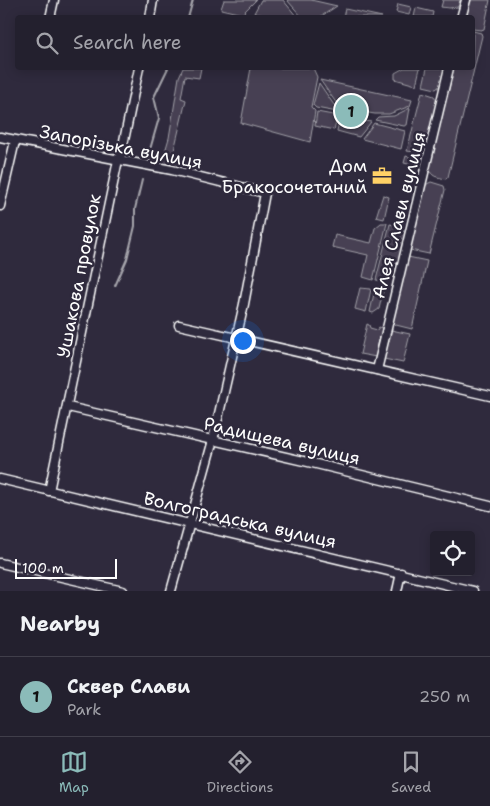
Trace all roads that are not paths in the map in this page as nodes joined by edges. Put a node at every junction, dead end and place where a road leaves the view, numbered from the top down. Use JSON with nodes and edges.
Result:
{"nodes":[{"id":1,"x":54,"y":0,"type":"edge"},
{"id":2,"x":153,"y":0,"type":"edge"},
{"id":3,"x":466,"y":0,"type":"edge"},
{"id":4,"x":51,"y":15,"type":"edge"},
{"id":5,"x":150,"y":15,"type":"edge"},
{"id":6,"x":462,"y":15,"type":"edge"},
{"id":7,"x":139,"y":70,"type":"edge"},
{"id":8,"x":450,"y":70,"type":"edge"},
{"id":9,"x":0,"y":137,"type":"edge"},
{"id":10,"x":15,"y":141,"type":"junction"},
{"id":11,"x":118,"y":160,"type":"junction"},
{"id":12,"x":0,"y":206,"type":"edge"},
{"id":13,"x":179,"y":325,"type":"dead end"},
{"id":14,"x":236,"y":338,"type":"junction"},
{"id":15,"x":377,"y":370,"type":"junction"},
{"id":16,"x":490,"y":396,"type":"edge"},
{"id":17,"x":68,"y":407,"type":"junction"},
{"id":18,"x":213,"y":440,"type":"junction"},
{"id":19,"x":0,"y":479,"type":"edge"},
{"id":20,"x":49,"y":491,"type":"junction"},
{"id":21,"x":490,"y":506,"type":"edge"},
{"id":22,"x":189,"y":523,"type":"junction"},
{"id":23,"x":0,"y":563,"type":"edge"},
{"id":24,"x":401,"y":573,"type":"junction"},
{"id":25,"x":122,"y":591,"type":"edge"},
{"id":26,"x":171,"y":591,"type":"edge"},
{"id":27,"x":397,"y":591,"type":"edge"},
{"id":28,"x":473,"y":591,"type":"edge"}],
"edges":[{"from":1,"to":4,"type":"street"},
{"from":2,"to":5,"type":"street"},
{"from":3,"to":6,"type":"street"},
{"from":7,"to":11,"type":"street","name":"Ушакова провулок"},
{"from":8,"to":15,"type":"street","name":"Алея Слави вулиця"},
{"from":9,"to":10,"type":"street","name":"Запорізька вулиця"},
{"from":10,"to":11,"type":"street","name":"Запорізька вулиця"},
{"from":10,"to":12,"type":"street"},
{"from":11,"to":14,"type":"street","name":"Запорізька вулиця"},
{"from":11,"to":17,"type":"street","name":"Ушакова провулок"},
{"from":13,"to":14,"type":"street"},
{"from":14,"to":15,"type":"street"},
{"from":14,"to":18,"type":"street"},
{"from":15,"to":16,"type":"street"},
{"from":17,"to":18,"type":"street","name":"Радищева вулиця"},
{"from":17,"to":20,"type":"street","name":"Ушакова провулок"},
{"from":18,"to":21,"type":"street","name":"Радищева вулиця"},
{"from":18,"to":22,"type":"street"},
{"from":19,"to":20,"type":"street","name":"Волгоградська вулиця"},
{"from":20,"to":22,"type":"street","name":"Волгоградська вулиця"},
{"from":22,"to":24,"type":"street","name":"Волгоградська вулиця"},
{"from":22,"to":26,"type":"street"},
{"from":23,"to":25,"type":"street"},
{"from":24,"to":27,"type":"street"},
{"from":24,"to":28,"type":"street","name":"Волгоградська вулиця"}]}
